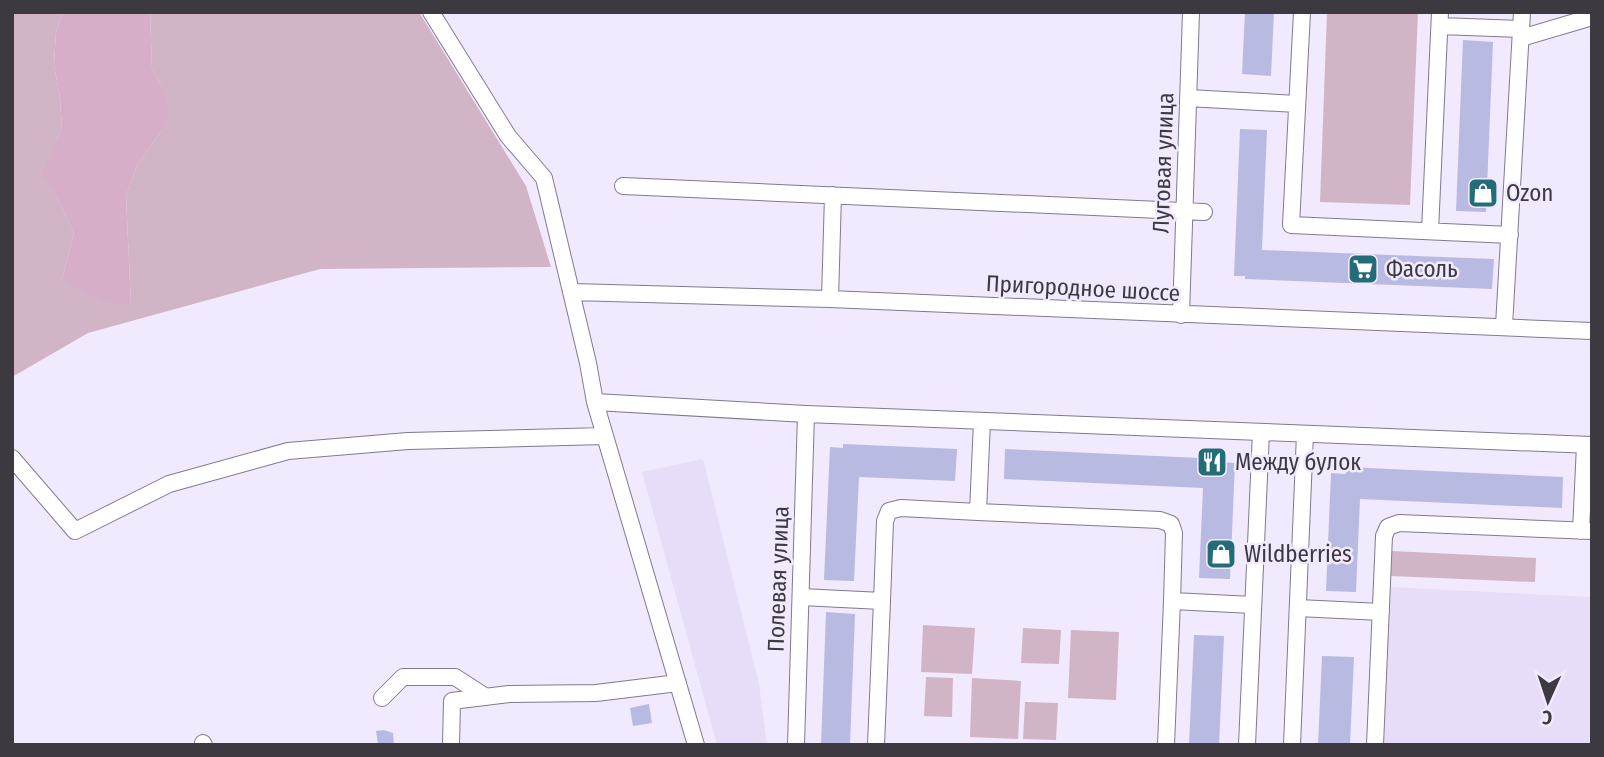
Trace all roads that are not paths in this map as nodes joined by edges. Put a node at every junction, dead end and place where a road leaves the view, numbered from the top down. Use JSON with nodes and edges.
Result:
{"nodes":[{"id":1,"x":431,"y":12,"type":"edge"},
{"id":2,"x":1191,"y":12,"type":"edge"},
{"id":3,"x":1302,"y":12,"type":"edge"},
{"id":4,"x":1522,"y":12,"type":"edge"},
{"id":5,"x":1592,"y":16,"type":"edge"},
{"id":6,"x":1440,"y":19,"type":"edge"},
{"id":7,"x":1521,"y":34,"type":"junction"},
{"id":8,"x":1188,"y":98,"type":"junction"},
{"id":9,"x":1297,"y":104,"type":"junction"},
{"id":10,"x":623,"y":186,"type":"dead end"},
{"id":11,"x":833,"y":195,"type":"junction"},
{"id":12,"x":1184,"y":211,"type":"junction"},
{"id":13,"x":1204,"y":212,"type":"dead end"},
{"id":14,"x":1430,"y":231,"type":"junction"},
{"id":15,"x":1510,"y":235,"type":"junction"},
{"id":16,"x":572,"y":292,"type":"junction"},
{"id":17,"x":830,"y":299,"type":"junction"},
{"id":18,"x":1181,"y":315,"type":"junction"},
{"id":19,"x":1504,"y":326,"type":"junction"},
{"id":20,"x":1592,"y":331,"type":"edge"},
{"id":21,"x":595,"y":402,"type":"junction"},
{"id":22,"x":806,"y":414,"type":"junction"},
{"id":23,"x":982,"y":421,"type":"junction"},
{"id":24,"x":1261,"y":432,"type":"junction"},
{"id":25,"x":1305,"y":434,"type":"junction"},
{"id":26,"x":604,"y":436,"type":"junction"},
{"id":27,"x":1588,"y":445,"type":"edge"},
{"id":28,"x":12,"y":458,"type":"edge"},
{"id":29,"x":978,"y":512,"type":"junction"},
{"id":30,"x":1586,"y":531,"type":"edge"},
{"id":31,"x":800,"y":597,"type":"junction"},
{"id":32,"x":881,"y":601,"type":"junction"},
{"id":33,"x":1172,"y":601,"type":"junction"},
{"id":34,"x":1253,"y":605,"type":"junction"},
{"id":35,"x":1298,"y":608,"type":"junction"},
{"id":36,"x":1381,"y":612,"type":"junction"},
{"id":37,"x":678,"y":682,"type":"junction"},
{"id":38,"x":486,"y":696,"type":"junction"},
{"id":39,"x":382,"y":698,"type":"dead end"},
{"id":40,"x":451,"y":745,"type":"edge"},
{"id":41,"x":696,"y":745,"type":"edge"},
{"id":42,"x":796,"y":745,"type":"edge"},
{"id":43,"x":876,"y":745,"type":"edge"},
{"id":44,"x":1166,"y":745,"type":"edge"},
{"id":45,"x":1247,"y":745,"type":"edge"},
{"id":46,"x":1292,"y":745,"type":"edge"},
{"id":47,"x":1375,"y":745,"type":"edge"}],
"edges":[{"from":1,"to":16,"type":"street"},
{"from":2,"to":8,"type":"street","name":"Луговая улица"},
{"from":3,"to":9,"type":"street"},
{"from":4,"to":7,"type":"street"},
{"from":5,"to":7,"type":"street"},
{"from":6,"to":7,"type":"street"},
{"from":6,"to":14,"type":"street"},
{"from":7,"to":15,"type":"street"},
{"from":8,"to":9,"type":"street"},
{"from":8,"to":12,"type":"street","name":"Луговая улица"},
{"from":9,"to":14,"type":"street"},
{"from":10,"to":11,"type":"street"},
{"from":11,"to":12,"type":"street"},
{"from":11,"to":17,"type":"street"},
{"from":12,"to":13,"type":"street"},
{"from":12,"to":18,"type":"street","name":"Луговая улица"},
{"from":14,"to":15,"type":"street"},
{"from":15,"to":19,"type":"street"},
{"from":16,"to":17,"type":"street","name":"Пригородное шоссе"},
{"from":16,"to":21,"type":"street"},
{"from":17,"to":18,"type":"street","name":"Пригородное шоссе"},
{"from":18,"to":19,"type":"street","name":"Пригородное шоссе"},
{"from":19,"to":20,"type":"street","name":"Пригородное шоссе"},
{"from":21,"to":22,"type":"street"},
{"from":21,"to":26,"type":"street"},
{"from":22,"to":23,"type":"street"},
{"from":22,"to":31,"type":"street","name":"Полевая улица"},
{"from":23,"to":24,"type":"street"},
{"from":23,"to":29,"type":"street"},
{"from":24,"to":25,"type":"street"},
{"from":24,"to":34,"type":"street"},
{"from":25,"to":27,"type":"street"},
{"from":25,"to":35,"type":"street"},
{"from":26,"to":28,"type":"street"},
{"from":26,"to":37,"type":"street"},
{"from":27,"to":30,"type":"street"},
{"from":29,"to":32,"type":"street"},
{"from":29,"to":33,"type":"street"},
{"from":30,"to":36,"type":"street"},
{"from":31,"to":32,"type":"street"},
{"from":31,"to":42,"type":"street","name":"Полевая улица"},
{"from":32,"to":43,"type":"street"},
{"from":33,"to":34,"type":"street"},
{"from":33,"to":44,"type":"street"},
{"from":34,"to":45,"type":"street"},
{"from":35,"to":36,"type":"street"},
{"from":35,"to":46,"type":"street"},
{"from":36,"to":47,"type":"street"},
{"from":37,"to":38,"type":"street"},
{"from":37,"to":41,"type":"street"},
{"from":38,"to":39,"type":"street"},
{"from":38,"to":40,"type":"street"}]}
